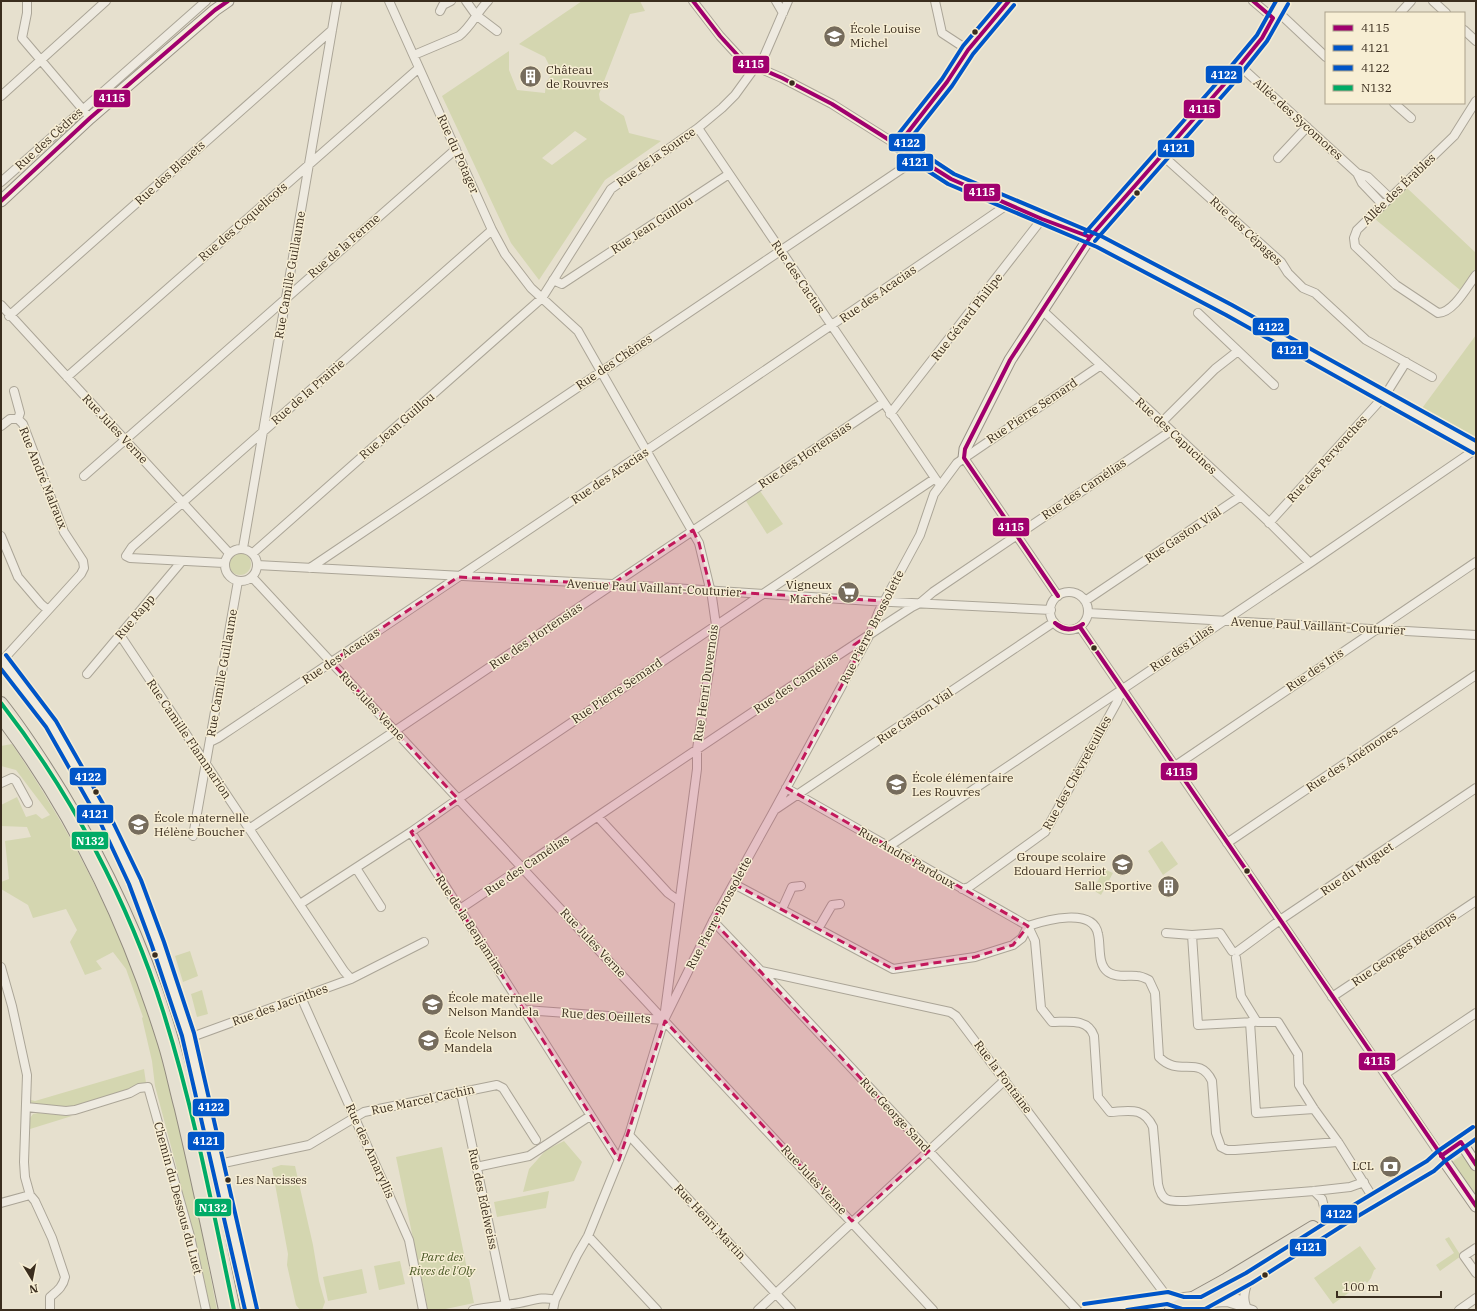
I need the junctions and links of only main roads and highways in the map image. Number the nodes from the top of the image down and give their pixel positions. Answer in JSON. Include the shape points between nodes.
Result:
{"nodes":[{"id":1,"x":1,"y":703,"type":"edge"},
{"id":2,"x":1,"y":717,"type":"edge"},
{"id":3,"x":1476,"y":1132,"type":"edge"},
{"id":4,"x":1441,"y":1156,"type":"junction"},
{"id":5,"x":1204,"y":1302,"type":"edge"},
{"id":6,"x":1169,"y":1306,"type":"edge"},
{"id":7,"x":1186,"y":1306,"type":"edge"},
{"id":8,"x":225,"y":1310,"type":"edge"},
{"id":9,"x":234,"y":1310,"type":"edge"}],
"edges":[{"from":1,"to":9,"type":"main road","via":[[43,762],[80,822],[111,882],[145,960],[173,1042],[204,1166]]},
{"from":2,"to":8,"type":"main road","via":[[36,767],[73,828],[104,886],[136,961],[164,1044],[195,1169]]},
{"from":3,"to":4,"type":"main road"},
{"from":4,"to":5,"type":"main road","via":[[1431,1166],[1248,1278],[1226,1297]]},
{"from":4,"to":5,"type":"main road","via":[[1427,1159],[1367,1187],[1326,1219],[1210,1288]]},
{"from":5,"to":7,"type":"main road"},
{"from":6,"to":7,"type":"main road"}]}
